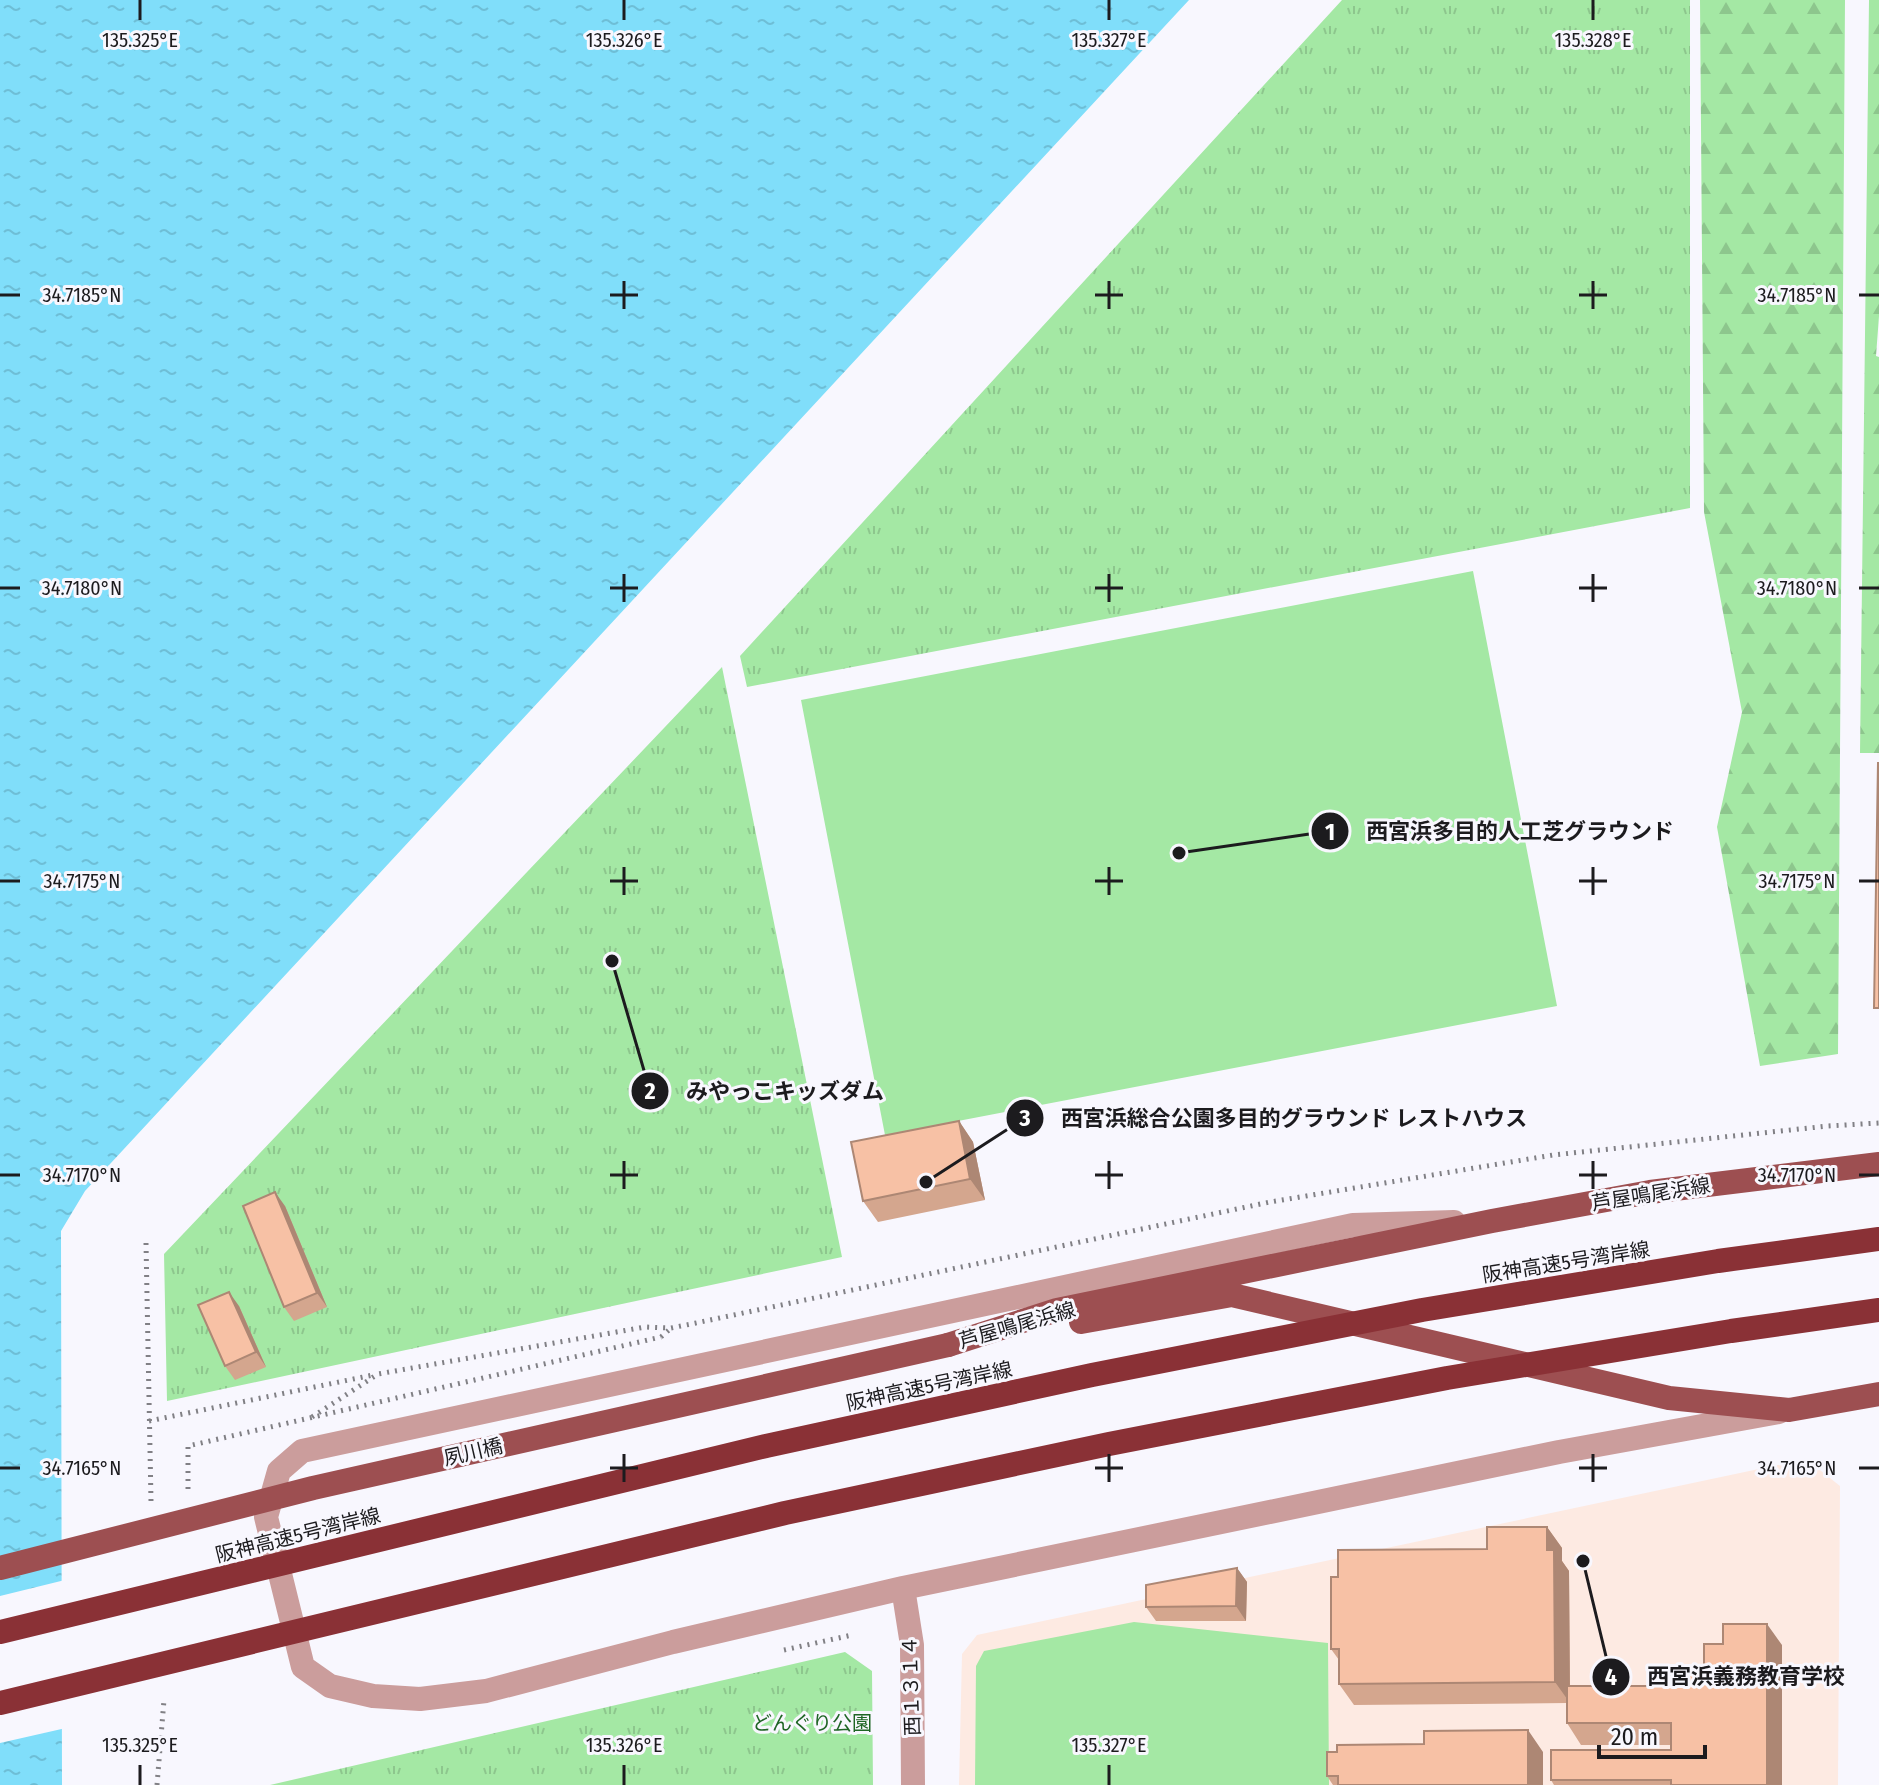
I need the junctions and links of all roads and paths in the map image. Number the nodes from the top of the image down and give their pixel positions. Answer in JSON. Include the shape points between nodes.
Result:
{"nodes":[{"id":1,"x":1879,"y":1164,"type":"edge"},
{"id":2,"x":1492,"y":1221,"type":"junction"},
{"id":3,"x":1879,"y":1239,"type":"edge"},
{"id":4,"x":146,"y":1243,"type":"dead end"},
{"id":5,"x":1879,"y":1310,"type":"edge"},
{"id":6,"x":671,"y":1328,"type":"dead end"},
{"id":7,"x":948,"y":1345,"type":"junction"},
{"id":8,"x":378,"y":1374,"type":"dead end"},
{"id":9,"x":1879,"y":1394,"type":"edge"},
{"id":10,"x":1789,"y":1410,"type":"junction"},
{"id":11,"x":149,"y":1421,"type":"junction"},
{"id":12,"x":188,"y":1490,"type":"dead end"},
{"id":13,"x":151,"y":1502,"type":"dead end"},
{"id":14,"x":0,"y":1568,"type":"edge"},
{"id":15,"x":903,"y":1588,"type":"junction"},
{"id":16,"x":0,"y":1632,"type":"edge"},
{"id":17,"x":164,"y":1700,"type":"dead end"},
{"id":18,"x":0,"y":1703,"type":"edge"},
{"id":19,"x":157,"y":1785,"type":"edge"},
{"id":20,"x":913,"y":1785,"type":"edge"}],
"edges":[{"from":1,"to":2,"type":"main road","name":"芦屋鳴尾浜線","via":[[1650,1192]]},
{"from":2,"to":7,"type":"main road","name":"芦屋鳴尾浜線","via":[[1057,1310]]},
{"from":2,"to":15,"type":"street","via":[[1353,1225],[302,1451],[279,1471],[266,1517],[303,1667],[330,1686],[373,1696],[420,1699],[486,1691]]},
{"from":3,"to":16,"type":"highway","name":"阪神高速5号湾岸線","bridge":true,"via":[[1422,1310],[1092,1375],[766,1446]]},
{"from":4,"to":11,"type":"path"},
{"from":5,"to":18,"type":"highway","bridge":true,"via":[[1447,1378],[1094,1447],[770,1517]]},
{"from":6,"to":12,"type":"path","bridge":true,"via":[[661,1337],[188,1446]]},
{"from":7,"to":10,"type":"main road","name":"芦屋鳴尾浜線","via":[[1232,1295],[1669,1398]]},
{"from":7,"to":14,"type":"main road","name":"夙川橋","bridge":true,"via":[[313,1488]]},
{"from":8,"to":11,"type":"path"},
{"from":9,"to":10,"type":"main road","name":"芦屋鳴尾浜線"},
{"from":10,"to":15,"type":"street","via":[[1559,1452]]},
{"from":11,"to":13,"type":"path"},
{"from":15,"to":20,"type":"street","name":"西１３１４","via":[[912,1645]]},
{"from":17,"to":19,"type":"path"}]}
